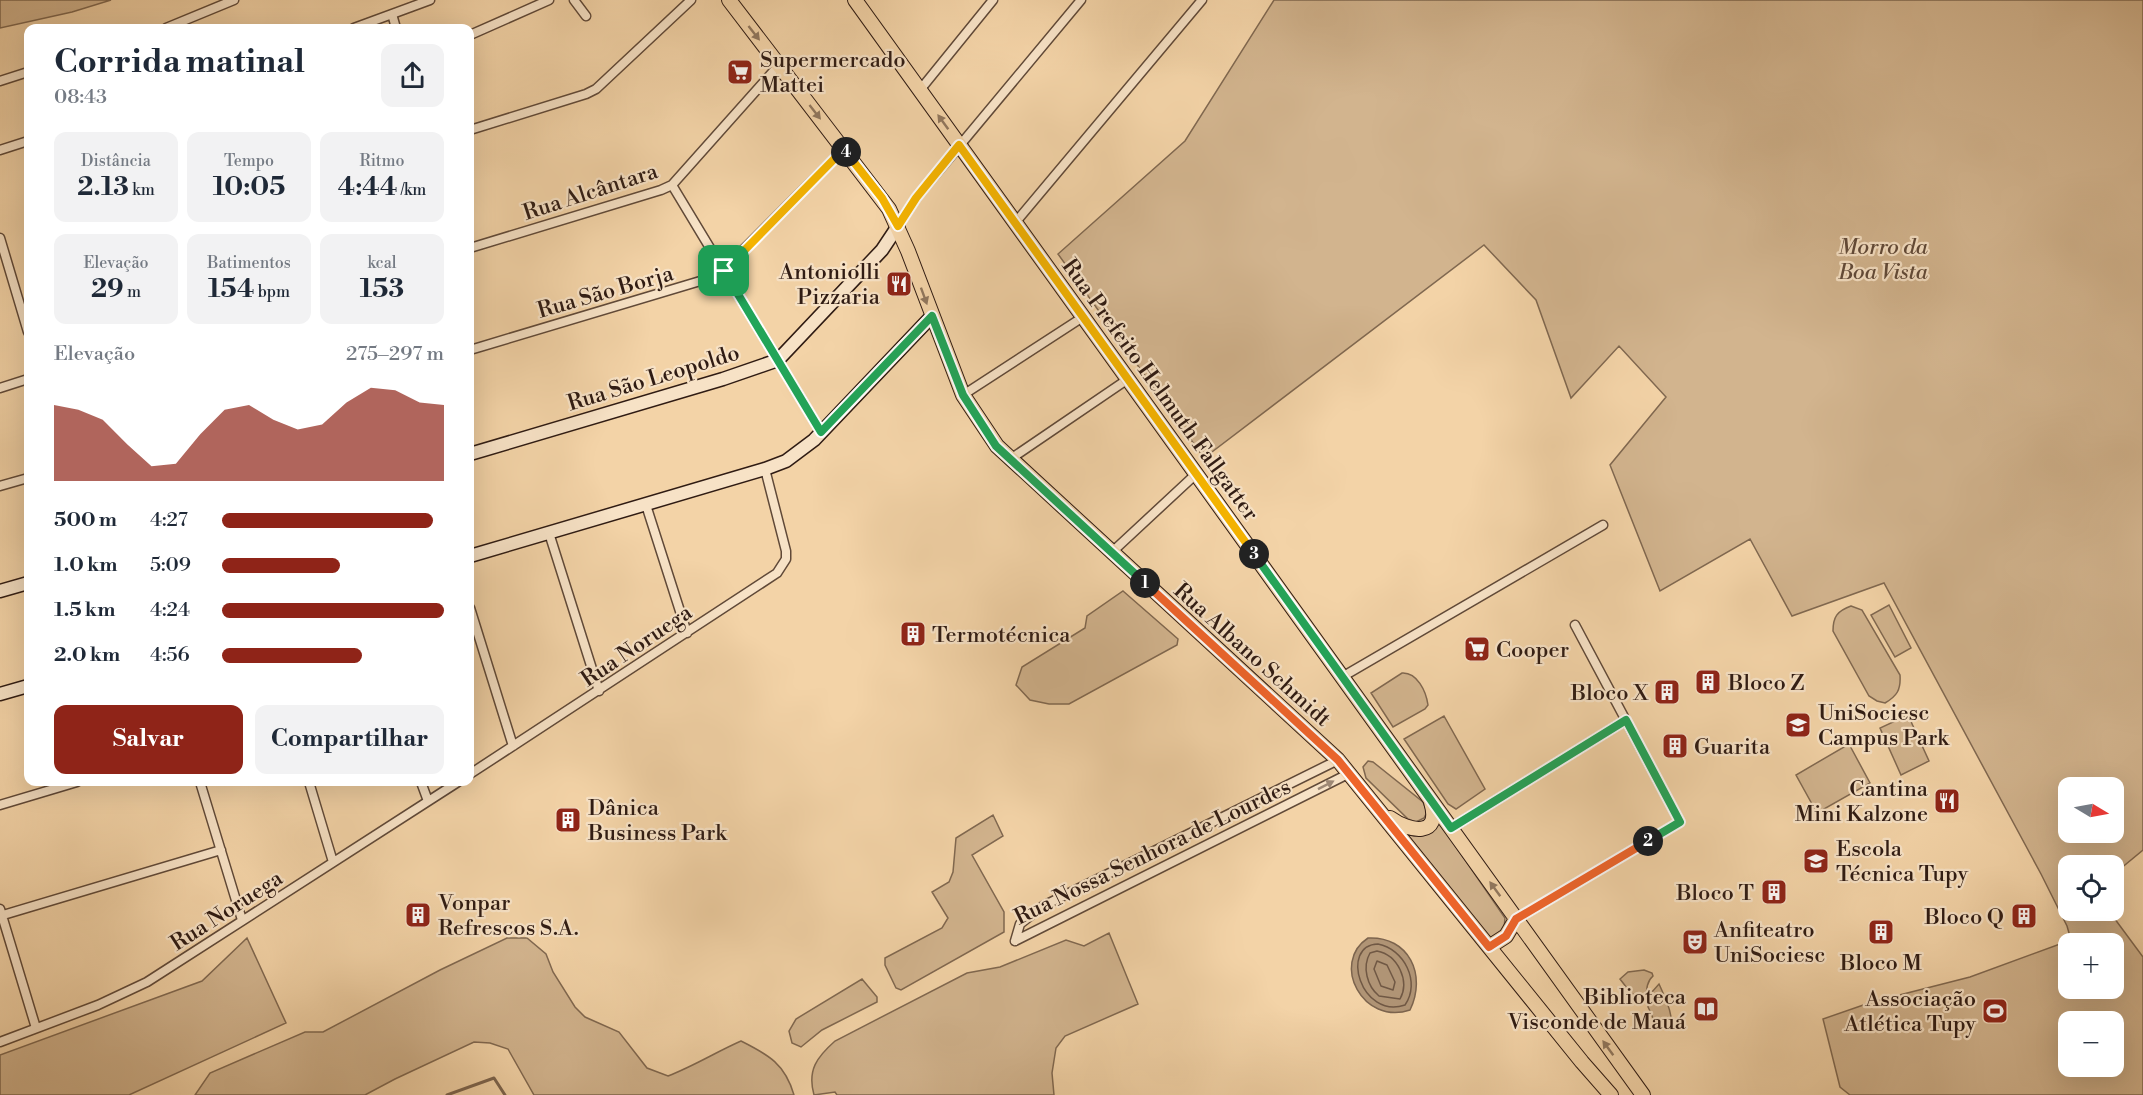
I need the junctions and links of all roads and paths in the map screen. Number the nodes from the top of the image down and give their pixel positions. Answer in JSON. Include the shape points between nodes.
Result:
{"nodes":[{"id":1,"x":234,"y":0,"type":"edge"},
{"id":2,"x":430,"y":0,"type":"edge"},
{"id":3,"x":549,"y":0,"type":"edge"},
{"id":4,"x":574,"y":0,"type":"edge"},
{"id":5,"x":690,"y":0,"type":"edge"},
{"id":6,"x":729,"y":0,"type":"edge"},
{"id":7,"x":993,"y":0,"type":"edge"},
{"id":8,"x":1081,"y":0,"type":"edge"},
{"id":9,"x":1202,"y":0,"type":"edge"},
{"id":10,"x":858,"y":1,"type":"edge"},
{"id":11,"x":392,"y":14,"type":"junction"},
{"id":12,"x":586,"y":16,"type":"dead end"},
{"id":13,"x":176,"y":24,"type":"edge"},
{"id":14,"x":365,"y":24,"type":"edge"},
{"id":15,"x":395,"y":24,"type":"edge"},
{"id":16,"x":474,"y":32,"type":"edge"},
{"id":17,"x":779,"y":65,"type":"junction"},
{"id":18,"x":24,"y":73,"type":"edge"},
{"id":19,"x":0,"y":81,"type":"edge"},
{"id":20,"x":920,"y":90,"type":"junction"},
{"id":21,"x":474,"y":129,"type":"edge"},
{"id":22,"x":24,"y":142,"type":"edge"},
{"id":23,"x":959,"y":145,"type":"junction"},
{"id":24,"x":844,"y":149,"type":"junction"},
{"id":25,"x":0,"y":150,"type":"edge"},
{"id":26,"x":672,"y":185,"type":"junction"},
{"id":27,"x":1015,"y":223,"type":"junction"},
{"id":28,"x":898,"y":226,"type":"junction"},
{"id":29,"x":0,"y":238,"type":"edge"},
{"id":30,"x":474,"y":247,"type":"edge"},
{"id":31,"x":724,"y":271,"type":"junction"},
{"id":32,"x":932,"y":316,"type":"junction"},
{"id":33,"x":1083,"y":317,"type":"junction"},
{"id":34,"x":24,"y":319,"type":"edge"},
{"id":35,"x":474,"y":349,"type":"edge"},
{"id":36,"x":778,"y":360,"type":"junction"},
{"id":37,"x":1128,"y":379,"type":"junction"},
{"id":38,"x":24,"y":380,"type":"edge"},
{"id":39,"x":0,"y":388,"type":"edge"},
{"id":40,"x":963,"y":395,"type":"junction"},
{"id":41,"x":821,"y":432,"type":"junction"},
{"id":42,"x":474,"y":452,"type":"edge"},
{"id":43,"x":1010,"y":460,"type":"junction"},
{"id":44,"x":765,"y":469,"type":"junction"},
{"id":45,"x":1196,"y":474,"type":"junction"},
{"id":46,"x":24,"y":479,"type":"edge"},
{"id":47,"x":0,"y":486,"type":"edge"},
{"id":48,"x":646,"y":505,"type":"junction"},
{"id":49,"x":1603,"y":525,"type":"dead end"},
{"id":50,"x":549,"y":533,"type":"junction"},
{"id":51,"x":1111,"y":553,"type":"junction"},
{"id":52,"x":474,"y":555,"type":"edge"},
{"id":53,"x":24,"y":584,"type":"edge"},
{"id":54,"x":0,"y":591,"type":"edge"},
{"id":55,"x":474,"y":621,"type":"edge"},
{"id":56,"x":1575,"y":625,"type":"dead end"},
{"id":57,"x":687,"y":633,"type":"junction"},
{"id":58,"x":1342,"y":677,"type":"junction"},
{"id":59,"x":24,"y":687,"type":"edge"},
{"id":60,"x":599,"y":691,"type":"junction"},
{"id":61,"x":0,"y":694,"type":"edge"},
{"id":62,"x":1626,"y":720,"type":"junction"},
{"id":63,"x":513,"y":746,"type":"junction"},
{"id":64,"x":1338,"y":760,"type":"junction"},
{"id":65,"x":474,"y":771,"type":"edge"},
{"id":66,"x":1350,"y":773,"type":"junction"},
{"id":67,"x":64,"y":786,"type":"edge"},
{"id":68,"x":201,"y":786,"type":"edge"},
{"id":69,"x":310,"y":786,"type":"edge"},
{"id":70,"x":422,"y":786,"type":"edge"},
{"id":71,"x":452,"y":786,"type":"edge"},
{"id":72,"x":1431,"y":800,"type":"junction"},
{"id":73,"x":428,"y":801,"type":"junction"},
{"id":74,"x":0,"y":805,"type":"edge"},
{"id":75,"x":1376,"y":808,"type":"junction"},
{"id":76,"x":1451,"y":828,"type":"junction"},
{"id":77,"x":221,"y":850,"type":"junction"},
{"id":78,"x":333,"y":862,"type":"junction"},
{"id":79,"x":1116,"y":871,"type":"junction"},
{"id":80,"x":1123,"y":886,"type":"junction"},
{"id":81,"x":1,"y":913,"type":"edge"},
{"id":82,"x":1516,"y":919,"type":"junction"},
{"id":83,"x":242,"y":920,"type":"junction"},
{"id":84,"x":1489,"y":947,"type":"junction"},
{"id":85,"x":36,"y":1028,"type":"junction"},
{"id":86,"x":0,"y":1042,"type":"edge"},
{"id":87,"x":1611,"y":1095,"type":"edge"},
{"id":88,"x":1643,"y":1095,"type":"edge"}],
"edges":[{"from":1,"to":13,"type":"street"},
{"from":2,"to":11,"type":"street"},
{"from":3,"to":16,"type":"street"},
{"from":4,"to":12,"type":"street"},
{"from":5,"to":21,"type":"street","via":[[596,89]]},
{"from":6,"to":17,"type":"main road","name":"Rua Albano Schmidt","one_way":true},
{"from":7,"to":20,"type":"street"},
{"from":8,"to":23,"type":"street"},
{"from":9,"to":27,"type":"street"},
{"from":10,"to":20,"type":"main road","name":"Rua Prefeito Helmuth Fallgatter"},
{"from":11,"to":14,"type":"street"},
{"from":11,"to":15,"type":"street"},
{"from":17,"to":24,"type":"main road","name":"Rua Albano Schmidt","one_way":true},
{"from":17,"to":26,"type":"street","name":"Rua Alcântara"},
{"from":18,"to":19,"type":"street"},
{"from":23,"to":20,"type":"main road","name":"Rua Prefeito Helmuth Fallgatter","one_way":true},
{"from":22,"to":25,"type":"street"},
{"from":23,"to":27,"type":"main road","name":"Rua Prefeito Helmuth Fallgatter"},
{"from":23,"to":28,"type":"street"},
{"from":24,"to":28,"type":"main road","name":"Rua Albano Schmidt"},
{"from":24,"to":31,"type":"street","name":"Rua São Borja"},
{"from":26,"to":30,"type":"street","name":"Rua Alcântara"},
{"from":26,"to":31,"type":"street"},
{"from":27,"to":33,"type":"main road","name":"Rua Prefeito Helmuth Fallgatter"},
{"from":28,"to":32,"type":"main road","name":"Rua Albano Schmidt","one_way":true},
{"from":28,"to":36,"type":"street","name":"Rua São Leopoldo","via":[[882,250]]},
{"from":29,"to":34,"type":"street"},
{"from":31,"to":35,"type":"street","name":"Rua São Borja","via":[[708,280]]},
{"from":31,"to":36,"type":"street"},
{"from":32,"to":40,"type":"main road","name":"Rua Albano Schmidt"},
{"from":32,"to":41,"type":"street"},
{"from":33,"to":37,"type":"main road","name":"Rua Prefeito Helmuth Fallgatter"},
{"from":33,"to":40,"type":"street"},
{"from":36,"to":41,"type":"street"},
{"from":36,"to":42,"type":"street","name":"Rua São Leopoldo"},
{"from":37,"to":43,"type":"street"},
{"from":37,"to":45,"type":"main road","name":"Rua Prefeito Helmuth Fallgatter"},
{"from":38,"to":39,"type":"street"},
{"from":40,"to":43,"type":"main road","name":"Rua Albano Schmidt","via":[[985,431]]},
{"from":41,"to":44,"type":"street","via":[[795,455]]},
{"from":43,"to":51,"type":"main road","name":"Rua Albano Schmidt"},
{"from":44,"to":48,"type":"street"},
{"from":44,"to":57,"type":"street","name":"Rua Noruega","via":[[786,559],[777,573]]},
{"from":45,"to":51,"type":"street"},
{"from":45,"to":58,"type":"main road","name":"Rua Prefeito Helmuth Fallgatter"},
{"from":46,"to":47,"type":"street"},
{"from":48,"to":50,"type":"street"},
{"from":48,"to":57,"type":"street"},
{"from":49,"to":58,"type":"street"},
{"from":50,"to":52,"type":"street"},
{"from":50,"to":60,"type":"street"},
{"from":51,"to":64,"type":"main road","name":"Rua Albano Schmidt"},
{"from":53,"to":54,"type":"street"},
{"from":55,"to":63,"type":"street"},
{"from":56,"to":62,"type":"street"},
{"from":57,"to":60,"type":"street","name":"Rua Noruega"},
{"from":58,"to":72,"type":"main road","name":"Rua Prefeito Helmuth Fallgatter"},
{"from":59,"to":61,"type":"street"},
{"from":60,"to":63,"type":"street","name":"Rua Noruega"},
{"from":62,"to":76,"type":"street"},
{"from":62,"to":82,"type":"street","via":[[1680,822]]},
{"from":63,"to":65,"type":"street","name":"Rua Noruega"},
{"from":64,"to":66,"type":"main road","name":"Rua Albano Schmidt"},
{"from":64,"to":79,"type":"street","name":"Rua Nossa Senhora de Lourdes"},
{"from":66,"to":75,"type":"main road","name":"Rua Albano Schmidt"},
{"from":80,"to":66,"type":"street","name":"Rua Nossa Senhora de Lourdes","one_way":true},
{"from":67,"to":74,"type":"street"},
{"from":68,"to":77,"type":"street"},
{"from":69,"to":78,"type":"street"},
{"from":70,"to":73,"type":"street"},
{"from":71,"to":73,"type":"street","name":"Rua Noruega"},
{"from":72,"to":75,"type":"main road","via":[[1431,822],[1420,830],[1396,823]]},
{"from":72,"to":76,"type":"main road","name":"Rua Prefeito Helmuth Fallgatter"},
{"from":73,"to":78,"type":"street","name":"Rua Noruega"},
{"from":75,"to":84,"type":"main road","name":"Rua Albano Schmidt"},
{"from":82,"to":76,"type":"main road","name":"Rua Prefeito Helmuth Fallgatter","one_way":true},
{"from":77,"to":81,"type":"street"},
{"from":77,"to":83,"type":"street"},
{"from":78,"to":83,"type":"street","name":"Rua Noruega"},
{"from":79,"to":80,"type":"street"},
{"from":79,"to":80,"type":"street","name":"Rua Nossa Senhora de Lourdes","via":[[1028,916],[1020,924],[1015,941]]},
{"from":81,"to":85,"type":"street"},
{"from":82,"to":84,"type":"main road","via":[[1506,936]]},
{"from":88,"to":82,"type":"main road","name":"Rua Prefeito Helmuth Fallgatter","one_way":true},
{"from":83,"to":85,"type":"street","name":"Rua Noruega","via":[[132,990]]},
{"from":84,"to":87,"type":"main road","name":"Rua Albano Schmidt"},
{"from":85,"to":86,"type":"street","name":"Rua Noruega"}]}
